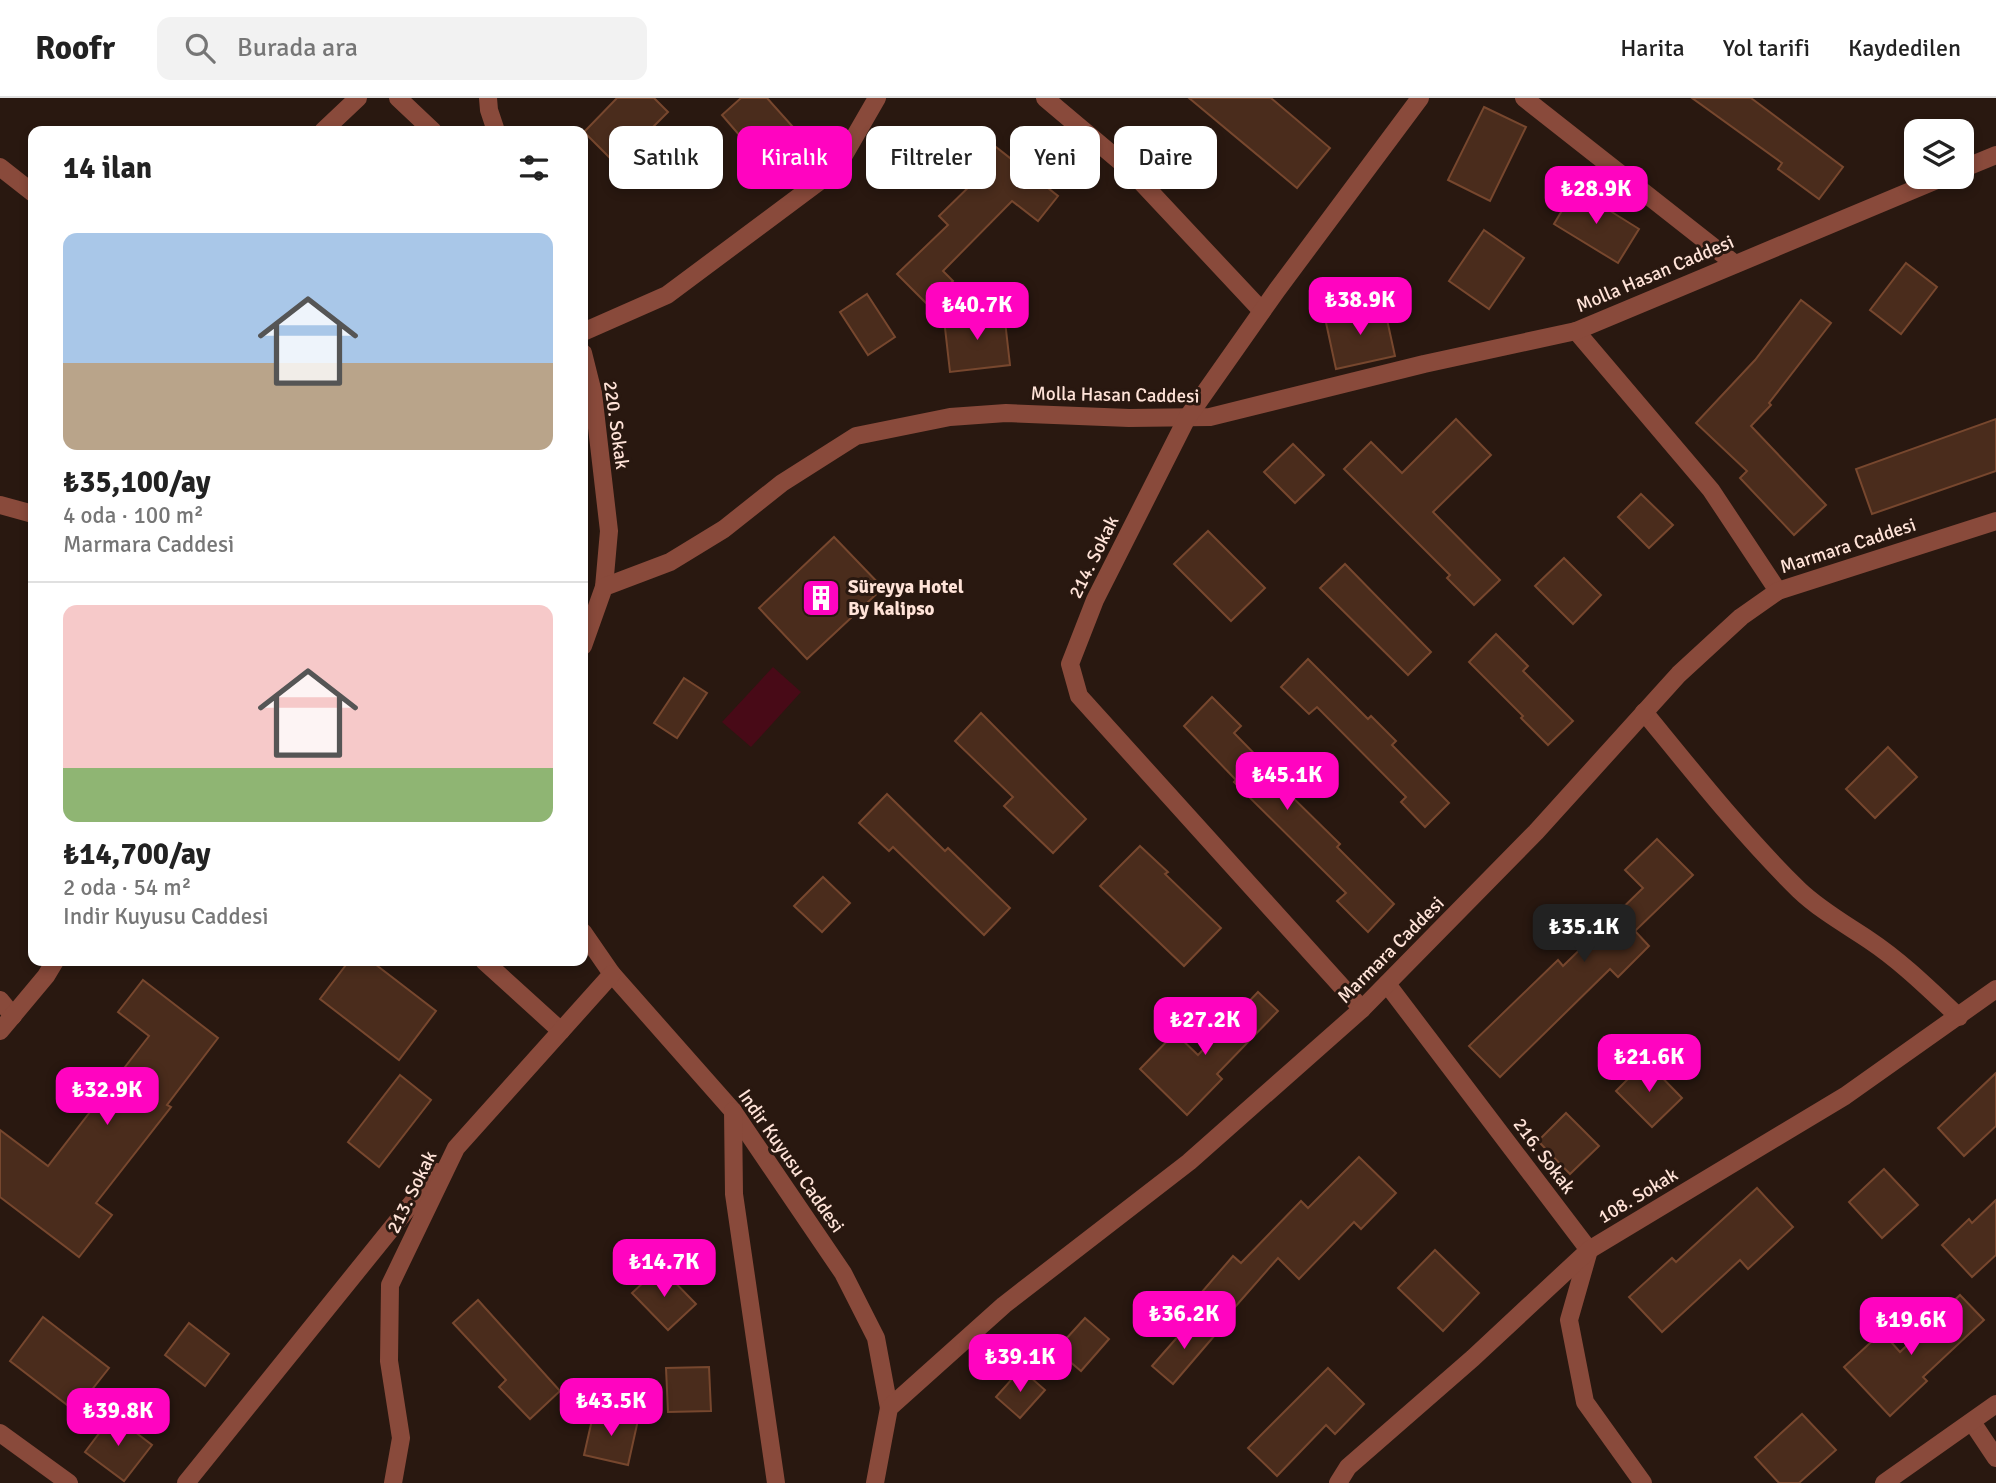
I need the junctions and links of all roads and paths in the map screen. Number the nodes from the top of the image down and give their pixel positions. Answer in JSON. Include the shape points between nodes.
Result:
{"nodes":[{"id":1,"x":358,"y":98,"type":"edge"},
{"id":2,"x":398,"y":98,"type":"edge"},
{"id":3,"x":488,"y":98,"type":"edge"},
{"id":4,"x":877,"y":98,"type":"edge"},
{"id":5,"x":1045,"y":98,"type":"edge"},
{"id":6,"x":1420,"y":98,"type":"edge"},
{"id":7,"x":1524,"y":98,"type":"edge"},
{"id":8,"x":328,"y":126,"type":"edge"},
{"id":9,"x":428,"y":126,"type":"edge"},
{"id":10,"x":494,"y":126,"type":"edge"},
{"id":11,"x":1996,"y":155,"type":"edge"},
{"id":12,"x":1974,"y":164,"type":"edge"},
{"id":13,"x":0,"y":167,"type":"edge"},
{"id":14,"x":28,"y":188,"type":"edge"},
{"id":15,"x":1915,"y":189,"type":"edge"},
{"id":16,"x":1735,"y":264,"type":"junction"},
{"id":17,"x":1262,"y":311,"type":"junction"},
{"id":18,"x":588,"y":330,"type":"edge"},
{"id":19,"x":1576,"y":331,"type":"junction"},
{"id":20,"x":588,"y":373,"type":"edge"},
{"id":21,"x":1186,"y":418,"type":"junction"},
{"id":22,"x":0,"y":505,"type":"edge"},
{"id":23,"x":28,"y":513,"type":"edge"},
{"id":24,"x":1996,"y":521,"type":"edge"},
{"id":25,"x":604,"y":587,"type":"junction"},
{"id":26,"x":1777,"y":590,"type":"junction"},
{"id":27,"x":588,"y":632,"type":"edge"},
{"id":28,"x":1644,"y":712,"type":"junction"},
{"id":29,"x":588,"y":939,"type":"edge"},
{"id":30,"x":52,"y":966,"type":"edge"},
{"id":31,"x":490,"y":966,"type":"edge"},
{"id":32,"x":612,"y":974,"type":"junction"},
{"id":33,"x":1387,"y":984,"type":"junction"},
{"id":34,"x":1996,"y":989,"type":"edge"},
{"id":35,"x":0,"y":1000,"type":"edge"},
{"id":36,"x":1362,"y":1009,"type":"junction"},
{"id":37,"x":13,"y":1016,"type":"junction"},
{"id":38,"x":1959,"y":1017,"type":"junction"},
{"id":39,"x":0,"y":1031,"type":"edge"},
{"id":40,"x":561,"y":1031,"type":"junction"},
{"id":41,"x":733,"y":1111,"type":"junction"},
{"id":42,"x":456,"y":1148,"type":"junction"},
{"id":43,"x":1589,"y":1250,"type":"junction"},
{"id":44,"x":1996,"y":1404,"type":"edge"},
{"id":45,"x":889,"y":1408,"type":"junction"},
{"id":46,"x":1972,"y":1422,"type":"junction"},
{"id":47,"x":0,"y":1433,"type":"edge"},
{"id":48,"x":1996,"y":1458,"type":"edge"},
{"id":49,"x":69,"y":1483,"type":"edge"},
{"id":50,"x":186,"y":1483,"type":"edge"},
{"id":51,"x":393,"y":1483,"type":"edge"},
{"id":52,"x":776,"y":1483,"type":"edge"},
{"id":53,"x":875,"y":1483,"type":"edge"},
{"id":54,"x":1338,"y":1483,"type":"edge"},
{"id":55,"x":1643,"y":1483,"type":"edge"},
{"id":56,"x":1884,"y":1483,"type":"edge"}],
"edges":[{"from":1,"to":8,"type":"street"},
{"from":2,"to":9,"type":"street"},
{"from":3,"to":10,"type":"street"},
{"from":4,"to":18,"type":"street","via":[[836,169],[667,295]]},
{"from":5,"to":17,"type":"street","via":[[1128,169]]},
{"from":6,"to":17,"type":"street","name":"214. Sokak"},
{"from":7,"to":16,"type":"street"},
{"from":11,"to":12,"type":"street"},
{"from":13,"to":14,"type":"street"},
{"from":15,"to":16,"type":"street","name":"Molla Hasan Caddesi"},
{"from":16,"to":19,"type":"street","name":"Molla Hasan Caddesi"},
{"from":17,"to":21,"type":"street","name":"214. Sokak"},
{"from":19,"to":21,"type":"street","name":"Molla Hasan Caddesi","via":[[1210,418]]},
{"from":19,"to":26,"type":"street","via":[[1711,490]]},
{"from":20,"to":25,"type":"street","name":"220. Sokak","via":[[609,531]]},
{"from":21,"to":25,"type":"street","name":"Molla Hasan Caddesi","via":[[1006,413],[950,417],[856,436],[782,483],[724,530],[670,562]]},
{"from":21,"to":36,"type":"street","name":"214. Sokak","via":[[1096,600],[1070,664],[1079,695]]},
{"from":22,"to":23,"type":"street"},
{"from":24,"to":26,"type":"street","name":"Marmara Caddesi"},
{"from":25,"to":27,"type":"street"},
{"from":26,"to":28,"type":"street","name":"Marmara Caddesi","via":[[1741,617]]},
{"from":28,"to":33,"type":"street","name":"Marmara Caddesi","via":[[1536,832]]},
{"from":28,"to":38,"type":"street","via":[[1800,891],[1912,973]]},
{"from":29,"to":32,"type":"street","name":"Indir Kuyusu Caddesi"},
{"from":30,"to":37,"type":"street"},
{"from":31,"to":40,"type":"street"},
{"from":32,"to":40,"type":"street","name":"213. Sokak"},
{"from":32,"to":41,"type":"street","name":"Indir Kuyusu Caddesi"},
{"from":33,"to":36,"type":"street","name":"Marmara Caddesi"},
{"from":33,"to":43,"type":"street","name":"216. Sokak"},
{"from":34,"to":38,"type":"street","name":"108. Sokak"},
{"from":35,"to":37,"type":"street"},
{"from":36,"to":45,"type":"street","name":"Marmara Caddesi","via":[[1189,1162],[1004,1306]]},
{"from":37,"to":39,"type":"street"},
{"from":38,"to":43,"type":"street","name":"108. Sokak","via":[[1844,1096]]},
{"from":40,"to":42,"type":"street","name":"213. Sokak"},
{"from":41,"to":45,"type":"street","name":"Indir Kuyusu Caddesi","via":[[843,1273],[876,1338]]},
{"from":41,"to":52,"type":"street","via":[[734,1194]]},
{"from":42,"to":50,"type":"street"},
{"from":42,"to":51,"type":"street","name":"213. Sokak","via":[[390,1285],[388,1361],[401,1438]]},
{"from":43,"to":54,"type":"street","name":"108. Sokak","via":[[1348,1467]]},
{"from":43,"to":55,"type":"street","via":[[1569,1320],[1585,1402]]},
{"from":44,"to":46,"type":"street"},
{"from":45,"to":53,"type":"street"},
{"from":46,"to":48,"type":"street"},
{"from":46,"to":56,"type":"street"},
{"from":47,"to":49,"type":"street"}]}
